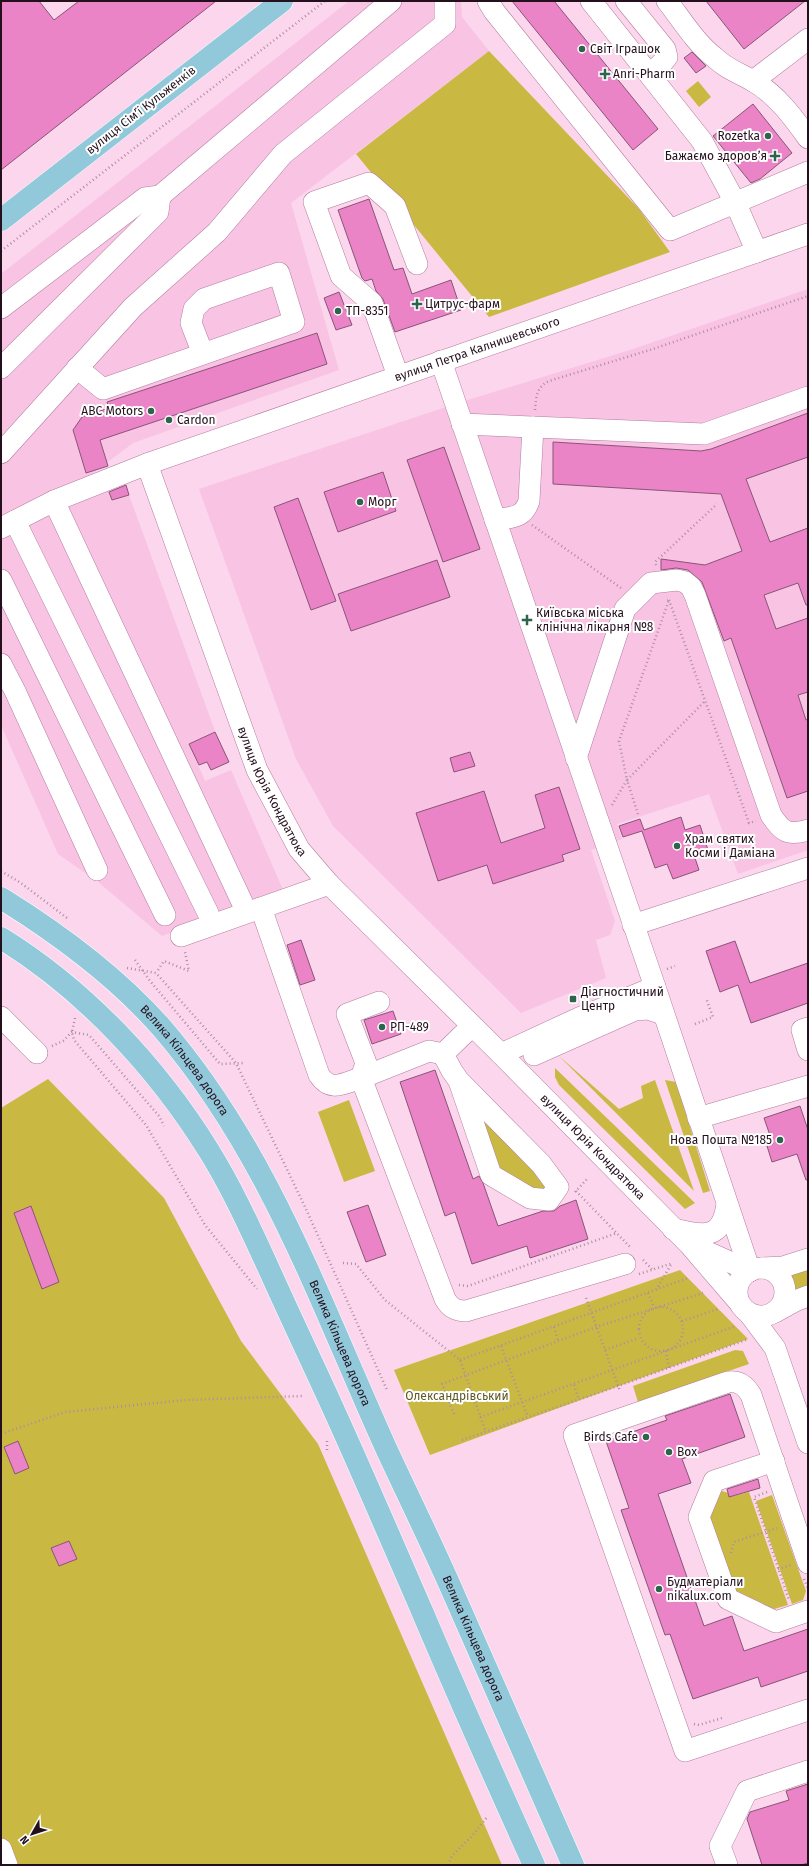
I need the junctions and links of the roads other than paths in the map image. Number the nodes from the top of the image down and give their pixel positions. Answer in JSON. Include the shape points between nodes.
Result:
{"nodes":[{"id":1,"x":282,"y":1,"type":"edge"},
{"id":2,"x":391,"y":1,"type":"edge"},
{"id":3,"x":445,"y":1,"type":"edge"},
{"id":4,"x":488,"y":1,"type":"edge"},
{"id":5,"x":591,"y":1,"type":"edge"},
{"id":6,"x":626,"y":1,"type":"edge"},
{"id":7,"x":667,"y":1,"type":"edge"},
{"id":8,"x":808,"y":39,"type":"edge"},
{"id":9,"x":650,"y":75,"type":"junction"},
{"id":10,"x":752,"y":81,"type":"junction"},
{"id":11,"x":800,"y":112,"type":"edge"},
{"id":12,"x":808,"y":138,"type":"edge"},
{"id":13,"x":808,"y":172,"type":"edge"},
{"id":14,"x":160,"y":196,"type":"junction"},
{"id":15,"x":734,"y":202,"type":"junction"},
{"id":16,"x":1,"y":220,"type":"edge"},
{"id":17,"x":808,"y":234,"type":"edge"},
{"id":18,"x":757,"y":252,"type":"junction"},
{"id":19,"x":417,"y":264,"type":"dead end"},
{"id":20,"x":1,"y":308,"type":"edge"},
{"id":21,"x":203,"y":354,"type":"junction"},
{"id":22,"x":441,"y":361,"type":"junction"},
{"id":23,"x":1,"y":368,"type":"edge"},
{"id":24,"x":77,"y":368,"type":"junction"},
{"id":25,"x":398,"y":376,"type":"junction"},
{"id":26,"x":808,"y":397,"type":"edge"},
{"id":27,"x":462,"y":424,"type":"junction"},
{"id":28,"x":533,"y":427,"type":"junction"},
{"id":29,"x":1,"y":453,"type":"edge"},
{"id":30,"x":147,"y":464,"type":"junction"},
{"id":31,"x":54,"y":501,"type":"junction"},
{"id":32,"x":495,"y":520,"type":"junction"},
{"id":33,"x":8,"y":524,"type":"edge"},
{"id":34,"x":1,"y":580,"type":"edge"},
{"id":35,"x":1,"y":664,"type":"edge"},
{"id":36,"x":576,"y":758,"type":"junction"},
{"id":37,"x":808,"y":830,"type":"edge"},
{"id":38,"x":808,"y":868,"type":"edge"},
{"id":39,"x":97,"y":870,"type":"dead end"},
{"id":40,"x":329,"y":884,"type":"junction"},
{"id":41,"x":1,"y":898,"type":"edge"},
{"id":42,"x":252,"y":905,"type":"junction"},
{"id":43,"x":208,"y":913,"type":"dead end"},
{"id":44,"x":165,"y":915,"type":"dead end"},
{"id":45,"x":633,"y":924,"type":"junction"},
{"id":46,"x":181,"y":936,"type":"road end"},
{"id":47,"x":1,"y":938,"type":"edge"},
{"id":48,"x":655,"y":987,"type":"junction"},
{"id":49,"x":379,"y":1002,"type":"dead end"},
{"id":50,"x":663,"y":1014,"type":"junction"},
{"id":51,"x":1,"y":1017,"type":"edge"},
{"id":52,"x":472,"y":1026,"type":"junction"},
{"id":53,"x":808,"y":1028,"type":"edge"},
{"id":54,"x":808,"y":1050,"type":"edge"},
{"id":55,"x":37,"y":1053,"type":"road end"},
{"id":56,"x":443,"y":1054,"type":"junction"},
{"id":57,"x":507,"y":1059,"type":"junction"},
{"id":58,"x":361,"y":1078,"type":"junction"},
{"id":59,"x":458,"y":1081,"type":"junction"},
{"id":60,"x":808,"y":1086,"type":"edge"},
{"id":61,"x":698,"y":1118,"type":"junction"},
{"id":62,"x":726,"y":1204,"type":"junction"},
{"id":63,"x":673,"y":1229,"type":"junction"},
{"id":64,"x":689,"y":1244,"type":"junction"},
{"id":65,"x":808,"y":1259,"type":"edge"},
{"id":66,"x":625,"y":1264,"type":"dead end"},
{"id":67,"x":756,"y":1269,"type":"junction"},
{"id":68,"x":808,"y":1296,"type":"edge"},
{"id":69,"x":775,"y":1312,"type":"junction"},
{"id":70,"x":741,"y":1313,"type":"junction"},
{"id":71,"x":775,"y":1348,"type":"junction"},
{"id":72,"x":808,"y":1443,"type":"edge"},
{"id":73,"x":774,"y":1461,"type":"junction"},
{"id":74,"x":803,"y":1562,"type":"edge"},
{"id":75,"x":799,"y":1609,"type":"edge"},
{"id":76,"x":808,"y":1710,"type":"edge"},
{"id":77,"x":808,"y":1771,"type":"edge"},
{"id":78,"x":1,"y":1849,"type":"edge"},
{"id":79,"x":7,"y":1865,"type":"edge"},
{"id":80,"x":534,"y":1865,"type":"edge"},
{"id":81,"x":573,"y":1865,"type":"edge"},
{"id":82,"x":727,"y":1865,"type":"edge"}],
"edges":[{"from":1,"to":16,"type":"main road","name":"вулиця Сімʼї Кульженків"},
{"from":2,"to":14,"type":"street"},
{"from":3,"to":24,"type":"street","via":[[445,24],[283,154],[217,232],[133,307]]},
{"from":4,"to":15,"type":"street","via":[[494,12],[670,230]]},
{"from":5,"to":9,"type":"street"},
{"from":6,"to":9,"type":"street","via":[[665,49],[667,57]]},
{"from":7,"to":10,"type":"street","via":[[702,47],[730,70]]},
{"from":8,"to":10,"type":"street"},
{"from":9,"to":15,"type":"street","via":[[702,141]]},
{"from":10,"to":11,"type":"street"},
{"from":11,"to":12,"type":"street"},
{"from":13,"to":15,"type":"street"},
{"from":14,"to":20,"type":"street","via":[[145,198]]},
{"from":14,"to":23,"type":"street","via":[[158,212]]},
{"from":15,"to":18,"type":"street"},
{"from":17,"to":18,"type":"street","name":"вулиця Петра Калнишевського"},
{"from":18,"to":22,"type":"street","name":"вулиця Петра Калнишевського"},
{"from":19,"to":25,"type":"street","via":[[396,206],[368,183],[314,202],[340,276],[372,303]]},
{"from":21,"to":21,"type":"street","via":[[294,322],[279,273],[204,299],[194,309],[191,322]]},
{"from":21,"to":24,"type":"street","via":[[104,389]]},
{"from":22,"to":25,"type":"street","name":"вулиця Петра Калнишевського"},
{"from":22,"to":27,"type":"street"},
{"from":24,"to":29,"type":"street"},
{"from":25,"to":30,"type":"street","name":"вулиця Петра Калнишевського"},
{"from":26,"to":28,"type":"street","via":[[704,434]]},
{"from":27,"to":28,"type":"street"},
{"from":27,"to":32,"type":"street"},
{"from":28,"to":32,"type":"street","via":[[529,501],[526,510],[519,516]]},
{"from":30,"to":31,"type":"street","name":"вулиця Петра Калнишевського"},
{"from":30,"to":40,"type":"street","name":"вулиця Юрія Кондратюка","via":[[257,770],[299,850]]},
{"from":31,"to":33,"type":"street","name":"вулиця Петра Калнишевського"},
{"from":31,"to":42,"type":"street"},
{"from":32,"to":36,"type":"street"},
{"from":33,"to":43,"type":"street"},
{"from":34,"to":44,"type":"street"},
{"from":35,"to":39,"type":"street"},
{"from":36,"to":37,"type":"street","via":[[625,609],[651,583],[665,594],[677,580],[685,582],[695,595],[771,815],[786,832],[795,834]]},
{"from":36,"to":45,"type":"street"},
{"from":38,"to":45,"type":"street"},
{"from":40,"to":42,"type":"street"},
{"from":40,"to":52,"type":"street","name":"вулиця Юрія Кондратюка"},
{"from":41,"to":81,"type":"main road","name":"Велика Кільцева дорога","via":[[88,958],[124,989],[160,1026],[192,1065],[251,1153],[323,1302]]},
{"from":42,"to":46,"type":"street"},
{"from":42,"to":58,"type":"street","via":[[318,1075],[329,1085],[336,1086]]},
{"from":45,"to":48,"type":"street"},
{"from":47,"to":80,"type":"main road","via":[[61,982],[103,1018],[145,1063],[181,1109],[209,1151],[245,1219],[356,1457]]},
{"from":48,"to":50,"type":"street"},
{"from":48,"to":57,"type":"street","via":[[579,1018]]},
{"from":49,"to":58,"type":"street","via":[[347,1014],[366,1063]]},
{"from":50,"to":57,"type":"street","via":[[648,1009],[635,1010]]},
{"from":50,"to":61,"type":"street"},
{"from":51,"to":55,"type":"street"},
{"from":52,"to":56,"type":"street"},
{"from":52,"to":57,"type":"street","name":"вулиця Юрія Кондратюка"},
{"from":53,"to":54,"type":"street","via":[[802,1030]]},
{"from":56,"to":58,"type":"street","via":[[430,1051]]},
{"from":56,"to":59,"type":"street"},
{"from":57,"to":63,"type":"street","name":"вулиця Юрія Кондратюка"},
{"from":58,"to":66,"type":"street","via":[[445,1299],[450,1306],[458,1311],[466,1311]]},
{"from":59,"to":59,"type":"street","via":[[491,1175],[530,1198],[549,1200],[558,1188],[540,1164]]},
{"from":60,"to":61,"type":"street"},
{"from":61,"to":62,"type":"street"},
{"from":62,"to":63,"type":"street","via":[[725,1218],[719,1228],[710,1233],[698,1235]]},
{"from":62,"to":67,"type":"street"},
{"from":63,"to":64,"type":"street","name":"вулиця Юрія Кондратюка"},
{"from":64,"to":67,"type":"street","name":"вулиця Юрія Кондратюка"},
{"from":64,"to":70,"type":"street","name":"вулиця Юрія Кондратюка"},
{"from":65,"to":67,"type":"street","via":[[783,1267]]},
{"from":67,"to":69,"type":"street","via":[[774,1272],[783,1282],[784,1295]]},
{"from":67,"to":70,"type":"street","via":[[744,1275],[737,1287]]},
{"from":68,"to":69,"type":"street"},
{"from":69,"to":70,"type":"street","via":[[761,1316]]},
{"from":69,"to":71,"type":"street","name":"вулиця Юрія Кондратюка"},
{"from":70,"to":71,"type":"street","name":"вулиця Юрія Кондратюка"},
{"from":71,"to":72,"type":"street","name":"вулиця Юрія Кондратюка"},
{"from":73,"to":74,"type":"street","via":[[794,1522]]},
{"from":73,"to":75,"type":"street","via":[[714,1481],[699,1517],[728,1599],[776,1622]]},
{"from":73,"to":76,"type":"street","via":[[751,1395],[737,1382],[728,1382],[574,1435],[685,1751]]},
{"from":77,"to":82,"type":"street","via":[[747,1791],[720,1846]]},
{"from":78,"to":79,"type":"street"}]}
